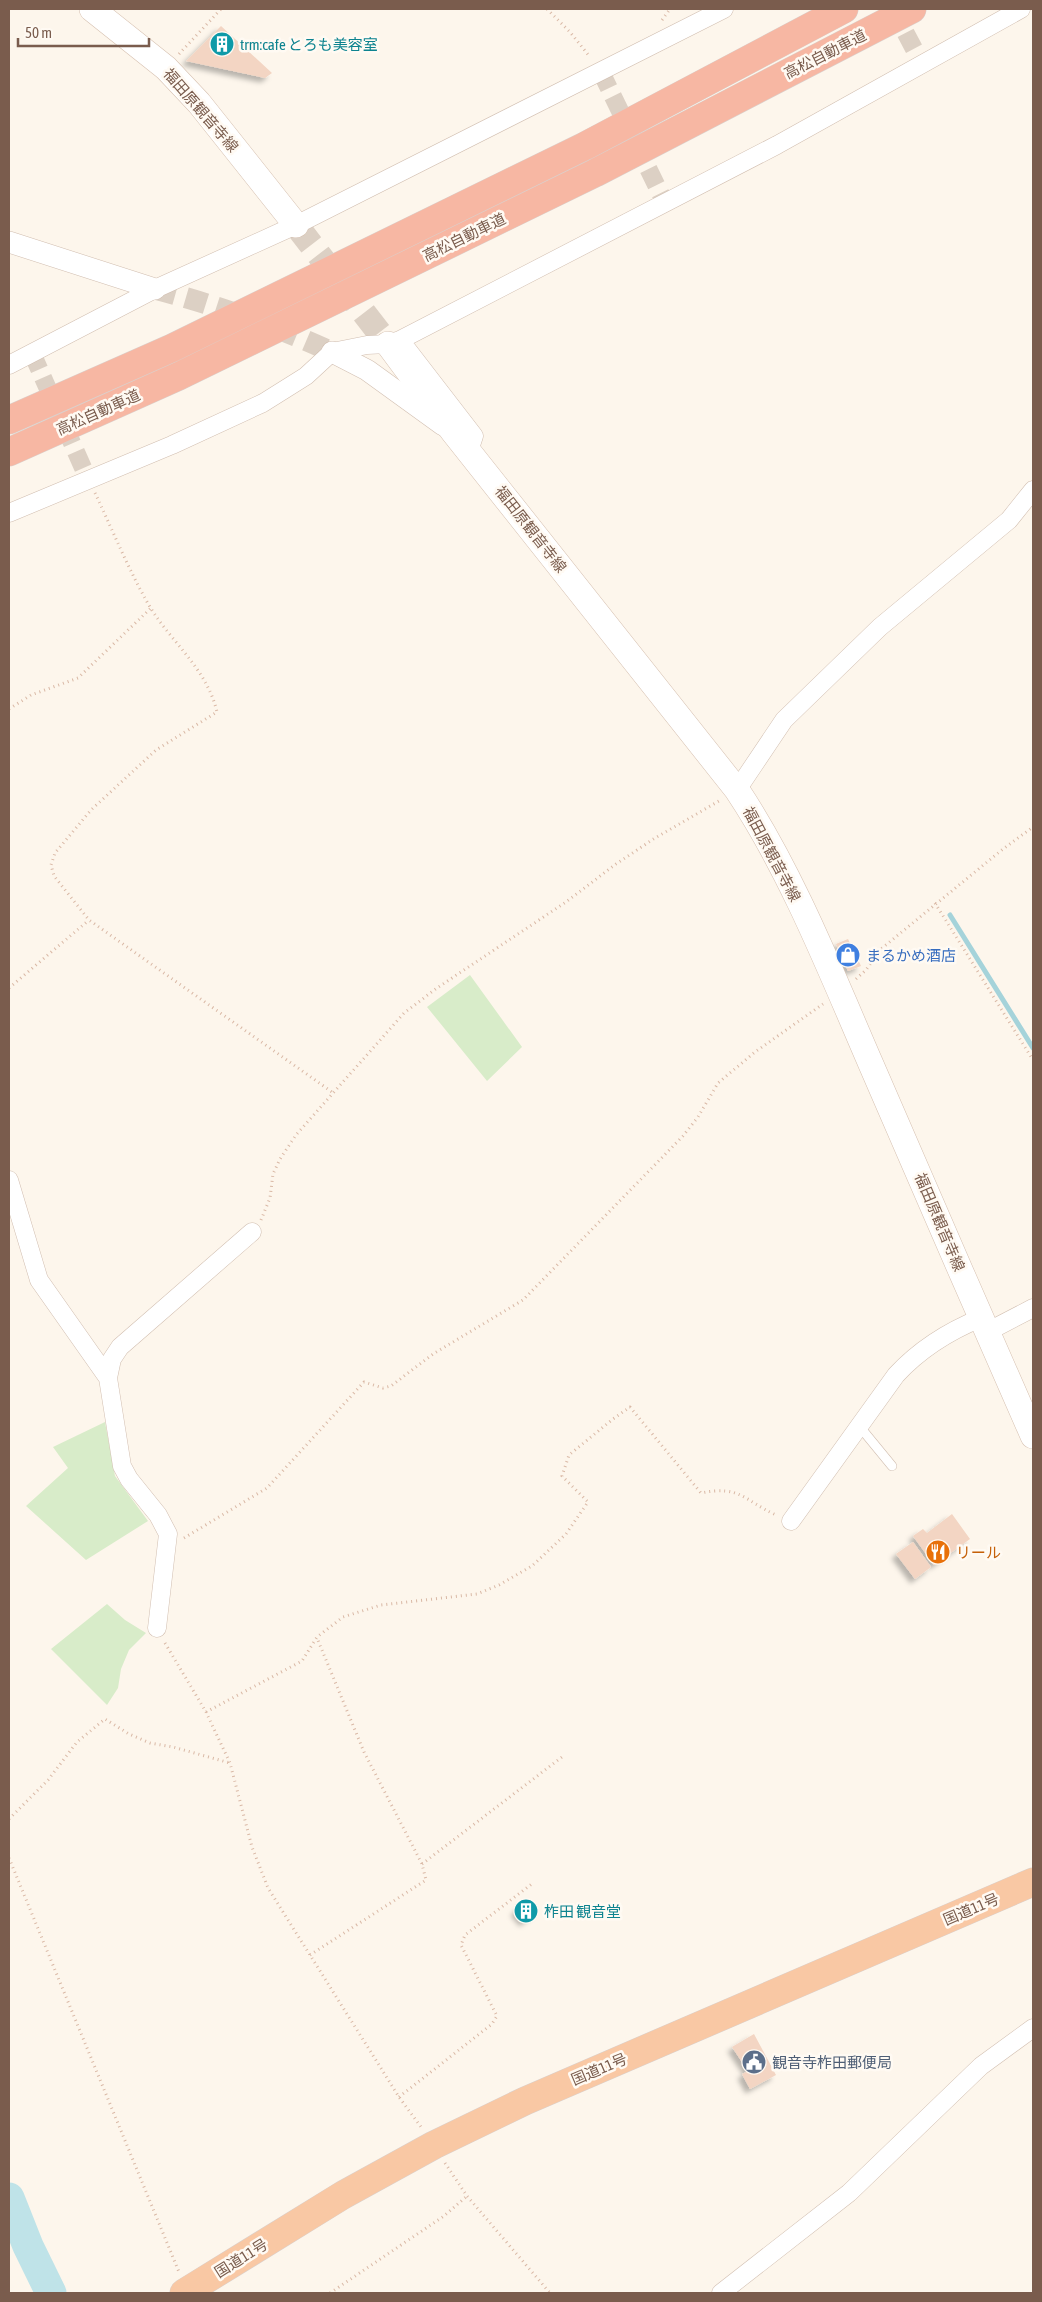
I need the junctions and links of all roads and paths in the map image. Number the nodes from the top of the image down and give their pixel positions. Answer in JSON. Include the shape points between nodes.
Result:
{"nodes":[{"id":1,"x":92,"y":9,"type":"edge"},
{"id":2,"x":221,"y":9,"type":"edge"},
{"id":3,"x":547,"y":9,"type":"edge"},
{"id":4,"x":724,"y":9,"type":"edge"},
{"id":5,"x":844,"y":9,"type":"edge"},
{"id":6,"x":912,"y":9,"type":"edge"},
{"id":7,"x":1021,"y":9,"type":"edge"},
{"id":8,"x":166,"y":68,"type":"junction"},
{"id":9,"x":601,"y":72,"type":"junction"},
{"id":10,"x":296,"y":225,"type":"junction"},
{"id":11,"x":9,"y":240,"type":"edge"},
{"id":12,"x":155,"y":289,"type":"junction"},
{"id":13,"x":394,"y":342,"type":"junction"},
{"id":14,"x":332,"y":352,"type":"junction"},
{"id":15,"x":9,"y":365,"type":"edge"},
{"id":16,"x":9,"y":420,"type":"edge"},
{"id":17,"x":461,"y":442,"type":"junction"},
{"id":18,"x":9,"y":452,"type":"edge"},
{"id":19,"x":88,"y":479,"type":"junction"},
{"id":20,"x":1033,"y":490,"type":"edge"},
{"id":21,"x":9,"y":513,"type":"edge"},
{"id":22,"x":151,"y":608,"type":"junction"},
{"id":23,"x":9,"y":709,"type":"edge"},
{"id":24,"x":737,"y":790,"type":"junction"},
{"id":25,"x":1033,"y":827,"type":"edge"},
{"id":26,"x":935,"y":903,"type":"junction"},
{"id":27,"x":88,"y":920,"type":"junction"},
{"id":28,"x":9,"y":988,"type":"edge"},
{"id":29,"x":840,"y":992,"type":"junction"},
{"id":30,"x":1033,"y":1060,"type":"edge"},
{"id":31,"x":332,"y":1092,"type":"junction"},
{"id":32,"x":9,"y":1180,"type":"edge"},
{"id":33,"x":252,"y":1232,"type":"joint"},
{"id":34,"x":1033,"y":1308,"type":"edge"},
{"id":35,"x":984,"y":1325,"type":"junction"},
{"id":36,"x":108,"y":1378,"type":"junction"},
{"id":37,"x":860,"y":1427,"type":"junction"},
{"id":38,"x":1033,"y":1436,"type":"edge"},
{"id":39,"x":892,"y":1466,"type":"dead end"},
{"id":40,"x":791,"y":1521,"type":"joint"},
{"id":41,"x":168,"y":1547,"type":"junction"},
{"id":42,"x":157,"y":1628,"type":"joint"},
{"id":43,"x":317,"y":1637,"type":"junction"},
{"id":44,"x":206,"y":1712,"type":"junction"},
{"id":45,"x":562,"y":1757,"type":"dead end"},
{"id":46,"x":230,"y":1763,"type":"junction"},
{"id":47,"x":9,"y":1819,"type":"edge"},
{"id":48,"x":9,"y":1858,"type":"edge"},
{"id":49,"x":422,"y":1864,"type":"junction"},
{"id":50,"x":1033,"y":1882,"type":"edge"},
{"id":51,"x":533,"y":1883,"type":"dead end"},
{"id":52,"x":310,"y":1955,"type":"junction"},
{"id":53,"x":1033,"y":2028,"type":"edge"},
{"id":54,"x":400,"y":2097,"type":"junction"},
{"id":55,"x":434,"y":2145,"type":"junction"},
{"id":56,"x":466,"y":2196,"type":"junction"},
{"id":57,"x":186,"y":2292,"type":"edge"},
{"id":58,"x":330,"y":2293,"type":"edge"},
{"id":59,"x":550,"y":2293,"type":"edge"},
{"id":60,"x":721,"y":2293,"type":"edge"}],
"edges":[{"from":1,"to":8,"type":"main road","name":"福田原観音寺線"},
{"from":2,"to":8,"type":"path"},
{"from":3,"to":9,"type":"path"},
{"from":4,"to":9,"type":"street"},
{"from":5,"to":16,"type":"highway","name":"高松自動車道","via":[[576,150],[172,348]]},
{"from":6,"to":18,"type":"highway","name":"高松自動車道","via":[[595,173],[179,376]]},
{"from":7,"to":13,"type":"street","via":[[778,145]]},
{"from":8,"to":10,"type":"main road","name":"福田原観音寺線","via":[[199,103]]},
{"from":9,"to":10,"type":"street"},
{"from":10,"to":12,"type":"street"},
{"from":11,"to":12,"type":"street"},
{"from":12,"to":15,"type":"street"},
{"from":13,"to":14,"type":"street"},
{"from":13,"to":17,"type":"main road","name":"福田原観音寺線"},
{"from":14,"to":17,"type":"street","via":[[367,370]]},
{"from":14,"to":19,"type":"street","via":[[306,376],[263,403]]},
{"from":17,"to":24,"type":"main road","name":"福田原観音寺線"},
{"from":19,"to":21,"type":"street"},
{"from":19,"to":22,"type":"path"},
{"from":20,"to":24,"type":"street","via":[[1008,520],[880,627],[784,720]]},
{"from":22,"to":23,"type":"path","via":[[78,678],[31,696]]},
{"from":22,"to":27,"type":"path","via":[[203,675],[217,712],[156,750],[92,810],[56,852],[51,865],[54,876]]},
{"from":24,"to":29,"type":"main road","name":"福田原観音寺線","via":[[783,871]]},
{"from":24,"to":31,"type":"path","via":[[655,838],[502,947],[430,993],[404,1013]]},
{"from":25,"to":26,"type":"path"},
{"from":26,"to":29,"type":"path","via":[[881,949],[866,970]]},
{"from":26,"to":30,"type":"path"},
{"from":27,"to":28,"type":"path"},
{"from":27,"to":31,"type":"path"},
{"from":29,"to":35,"type":"main road","name":"福田原観音寺線"},
{"from":29,"to":41,"type":"path","via":[[755,1052],[718,1083],[683,1136],[523,1300],[433,1354],[390,1386],[383,1388],[364,1382],[267,1488]]},
{"from":31,"to":33,"type":"path","via":[[280,1159],[273,1174],[263,1218]]},
{"from":32,"to":36,"type":"street","via":[[39,1280]]},
{"from":33,"to":36,"type":"street","via":[[120,1347],[112,1359]]},
{"from":34,"to":35,"type":"street"},
{"from":35,"to":37,"type":"street","via":[[957,1328],[914,1356],[896,1375]]},
{"from":35,"to":38,"type":"main road","name":"福田原観音寺線"},
{"from":36,"to":41,"type":"street","via":[[122,1466],[158,1515],[168,1534]]},
{"from":37,"to":39,"type":"lane"},
{"from":37,"to":40,"type":"street"},
{"from":40,"to":43,"type":"path","via":[[732,1490],[701,1493],[630,1407],[570,1455],[562,1476],[588,1502],[566,1534],[532,1566],[477,1594],[381,1605],[343,1617]]},
{"from":41,"to":42,"type":"street"},
{"from":42,"to":44,"type":"path"},
{"from":43,"to":44,"type":"path","via":[[302,1661]]},
{"from":43,"to":49,"type":"path","via":[[364,1752]]},
{"from":44,"to":46,"type":"path"},
{"from":45,"to":49,"type":"path"},
{"from":46,"to":47,"type":"path","via":[[150,1743],[105,1719],[77,1742],[48,1780]]},
{"from":46,"to":52,"type":"path","via":[[252,1847],[268,1888]]},
{"from":48,"to":57,"type":"path"},
{"from":49,"to":52,"type":"path","via":[[426,1880]]},
{"from":50,"to":55,"type":"highway","name":"国道11号","via":[[525,2101]]},
{"from":51,"to":54,"type":"path","via":[[465,1935],[461,1945],[497,2016],[492,2024]]},
{"from":52,"to":54,"type":"path"},
{"from":53,"to":60,"type":"street","via":[[981,2066],[849,2193]]},
{"from":54,"to":55,"type":"path"},
{"from":55,"to":56,"type":"path"},
{"from":55,"to":57,"type":"highway","name":"国道11号","via":[[343,2194]]},
{"from":56,"to":58,"type":"path","via":[[444,2216]]},
{"from":56,"to":59,"type":"path"}]}
